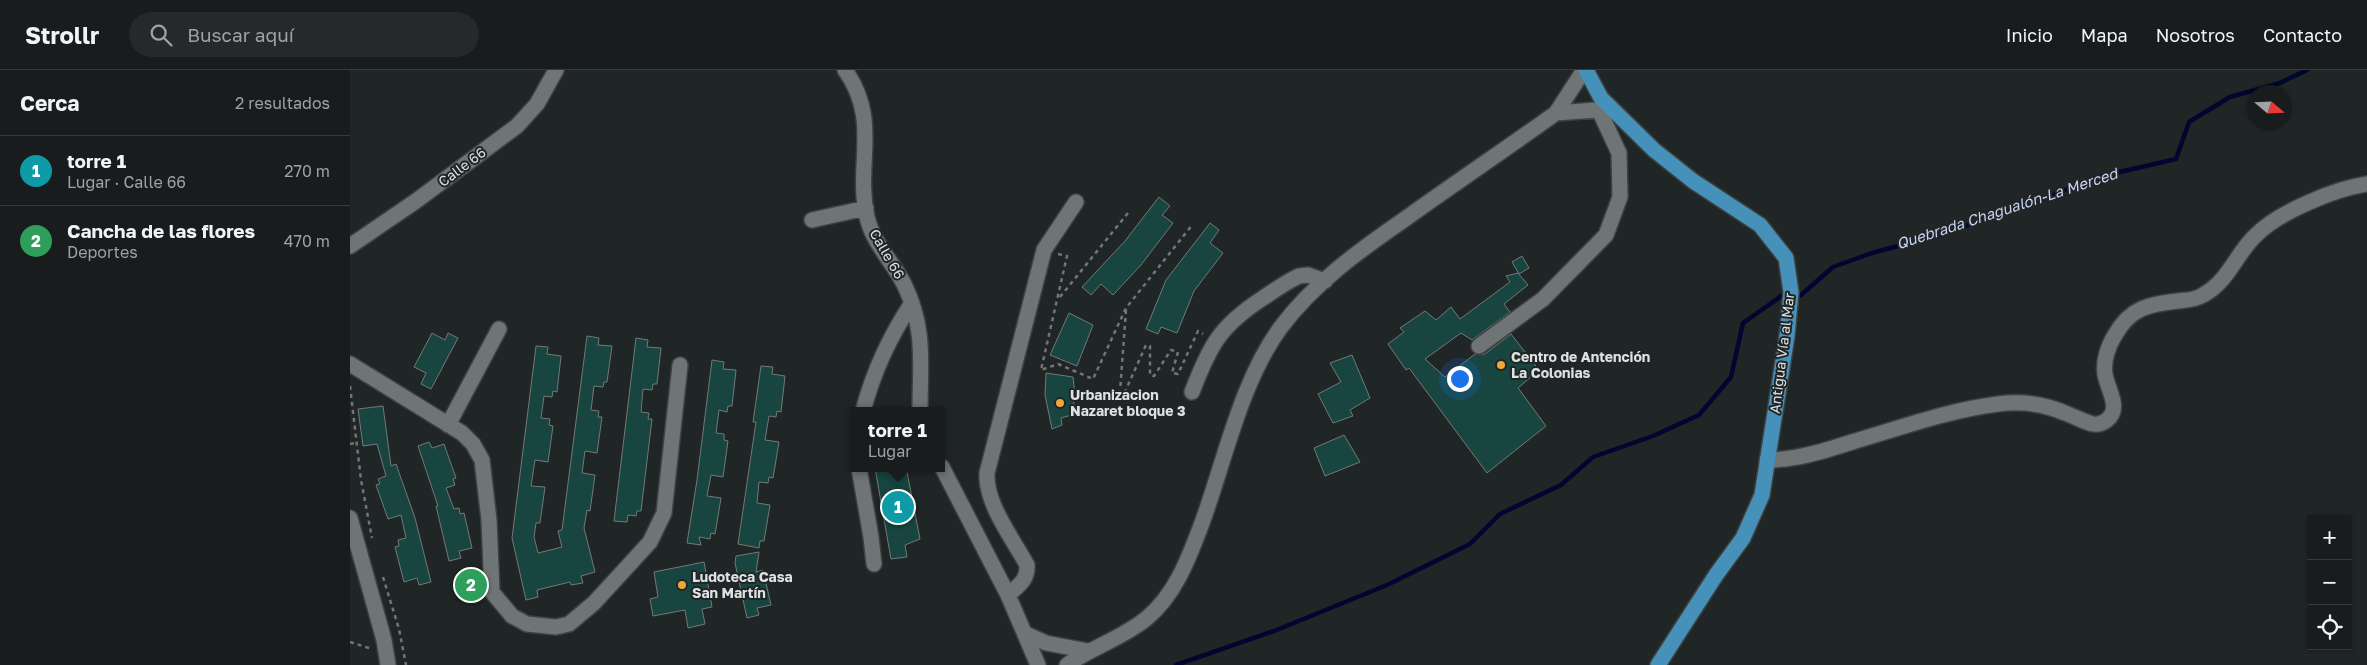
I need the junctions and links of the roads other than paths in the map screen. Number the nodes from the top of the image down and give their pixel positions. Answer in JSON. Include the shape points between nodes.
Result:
{"nodes":[{"id":1,"x":556,"y":70,"type":"edge"},
{"id":2,"x":845,"y":70,"type":"edge"},
{"id":3,"x":1585,"y":70,"type":"edge"},
{"id":4,"x":1606,"y":110,"type":"junction"},
{"id":5,"x":1556,"y":113,"type":"junction"},
{"id":6,"x":2367,"y":184,"type":"edge"},
{"id":7,"x":1076,"y":202,"type":"dead end"},
{"id":8,"x":866,"y":208,"type":"junction"},
{"id":9,"x":812,"y":220,"type":"dead end"},
{"id":10,"x":350,"y":246,"type":"edge"},
{"id":11,"x":1325,"y":281,"type":"junction"},
{"id":12,"x":912,"y":303,"type":"junction"},
{"id":13,"x":499,"y":329,"type":"dead end"},
{"id":14,"x":1479,"y":346,"type":"dead end"},
{"id":15,"x":350,"y":364,"type":"edge"},
{"id":16,"x":680,"y":365,"type":"dead end"},
{"id":17,"x":1192,"y":392,"type":"dead end"},
{"id":18,"x":864,"y":407,"type":"edge"},
{"id":19,"x":920,"y":407,"type":"edge"},
{"id":20,"x":448,"y":425,"type":"junction"},
{"id":21,"x":1767,"y":460,"type":"junction"},
{"id":22,"x":860,"y":472,"type":"edge"},
{"id":23,"x":945,"y":472,"type":"edge"},
{"id":24,"x":350,"y":518,"type":"edge"},
{"id":25,"x":874,"y":564,"type":"dead end"},
{"id":26,"x":1008,"y":595,"type":"junction"},
{"id":27,"x":1026,"y":634,"type":"junction"},
{"id":28,"x":1088,"y":651,"type":"junction"},
{"id":29,"x":388,"y":665,"type":"edge"},
{"id":30,"x":1038,"y":665,"type":"edge"},
{"id":31,"x":1067,"y":665,"type":"edge"},
{"id":32,"x":1658,"y":665,"type":"edge"}],
"edges":[{"from":1,"to":10,"type":"street","name":"Calle 66","via":[[537,104],[517,126],[416,202]]},
{"from":2,"to":8,"type":"street","name":"Calle 66","via":[[855,83],[864,106]]},
{"from":3,"to":4,"type":"main road","name":"Antigua Vía al Mar"},
{"from":3,"to":5,"type":"street"},
{"from":4,"to":5,"type":"street"},
{"from":4,"to":14,"type":"street","via":[[1619,152],[1620,197],[1606,235],[1543,299]]},
{"from":4,"to":21,"type":"main road","name":"Antigua Vía al Mar","via":[[1693,181],[1760,225],[1786,258],[1790,301]]},
{"from":5,"to":11,"type":"street","via":[[1347,259]]},
{"from":6,"to":21,"type":"street","via":[[2289,211],[2254,236],[2226,276],[2201,297],[2151,303],[2134,312],[2122,323],[2107,351],[2105,376],[2114,405],[2112,415],[2105,422],[2094,424],[2041,405],[1997,404],[1929,419],[1812,454],[1786,460]]},
{"from":7,"to":26,"type":"street","via":[[1044,250],[987,473],[986,485],[991,500],[1028,564],[1025,580]]},
{"from":8,"to":9,"type":"street"},
{"from":8,"to":12,"type":"street","name":"Calle 66","via":[[876,241]]},
{"from":11,"to":17,"type":"street","via":[[1308,275],[1290,280],[1239,314],[1227,325],[1205,358]]},
{"from":11,"to":28,"type":"street","via":[[1281,326],[1265,351],[1247,390],[1189,557],[1173,589],[1147,618]]},
{"from":12,"to":18,"type":"street","via":[[896,326]]},
{"from":12,"to":19,"type":"street","name":"Calle 66","via":[[919,322],[921,347]]},
{"from":13,"to":20,"type":"street"},
{"from":15,"to":20,"type":"street"},
{"from":16,"to":20,"type":"street","via":[[664,513],[650,542],[594,603],[568,624],[556,627],[526,624],[512,616],[492,592],[482,460],[473,444]]},
{"from":21,"to":32,"type":"main road","name":"Antigua Vía al Mar","via":[[1762,494],[1743,538]]},
{"from":22,"to":25,"type":"street"},
{"from":23,"to":26,"type":"street"},
{"from":24,"to":29,"type":"street"},
{"from":26,"to":27,"type":"street"},
{"from":27,"to":28,"type":"street","via":[[1046,643]]},
{"from":27,"to":30,"type":"street"},
{"from":28,"to":31,"type":"street"}]}
